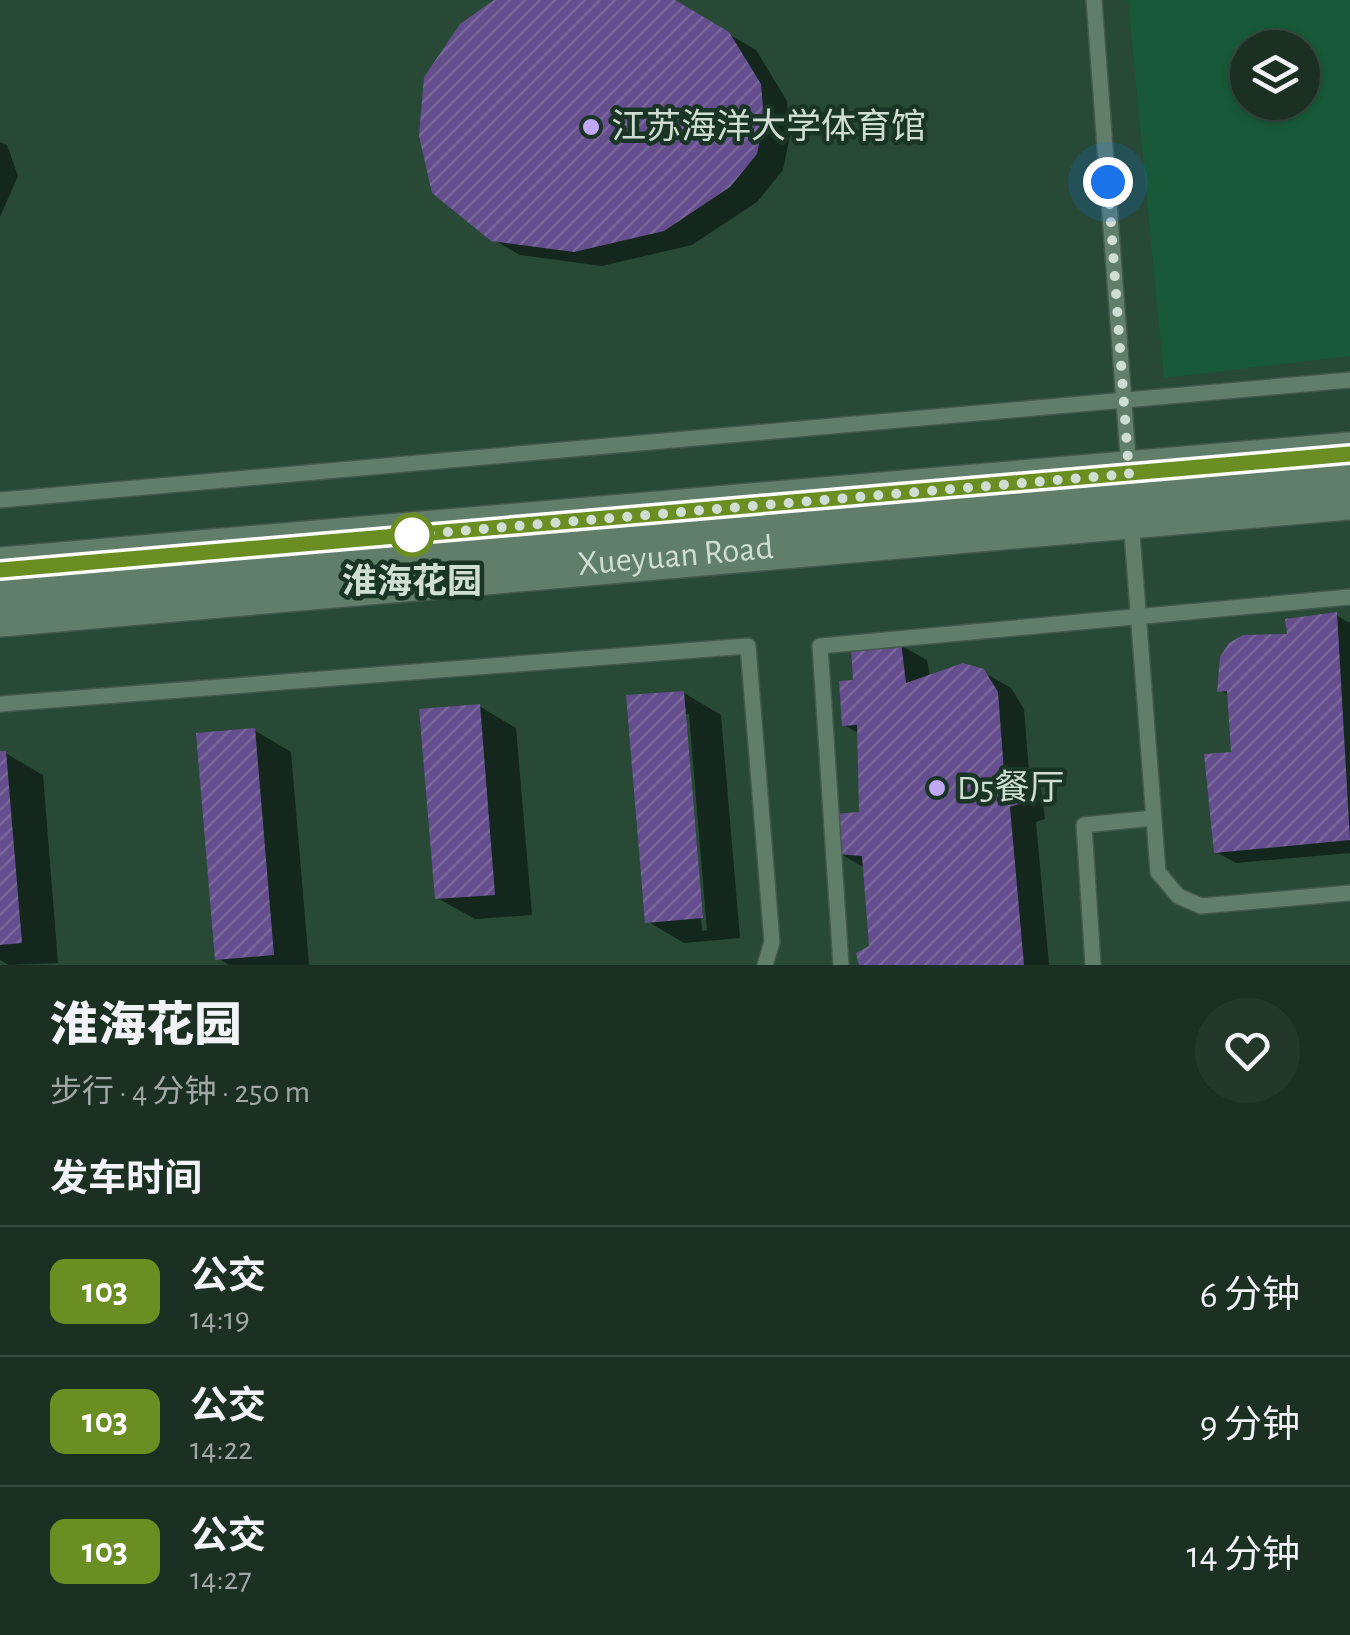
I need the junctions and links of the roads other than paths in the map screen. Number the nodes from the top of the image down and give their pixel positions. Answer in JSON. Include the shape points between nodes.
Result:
{"nodes":[{"id":1,"x":1094,"y":0,"type":"edge"},
{"id":2,"x":1350,"y":380,"type":"edge"},
{"id":3,"x":1126,"y":401,"type":"junction"},
{"id":4,"x":1350,"y":454,"type":"edge"},
{"id":5,"x":1130,"y":495,"type":"junction"},
{"id":6,"x":1350,"y":496,"type":"edge"},
{"id":7,"x":0,"y":500,"type":"edge"},
{"id":8,"x":0,"y":570,"type":"edge"},
{"id":9,"x":1350,"y":597,"type":"edge"},
{"id":10,"x":0,"y":614,"type":"edge"},
{"id":11,"x":1139,"y":615,"type":"junction"},
{"id":12,"x":0,"y":704,"type":"edge"},
{"id":13,"x":1153,"y":818,"type":"junction"},
{"id":14,"x":1350,"y":893,"type":"edge"},
{"id":15,"x":765,"y":965,"type":"edge"},
{"id":16,"x":841,"y":965,"type":"edge"},
{"id":17,"x":1093,"y":965,"type":"edge"}],
"edges":[{"from":1,"to":3,"type":"lane"},
{"from":2,"to":3,"type":"lane"},
{"from":3,"to":5,"type":"lane"},
{"from":3,"to":7,"type":"lane"},
{"from":4,"to":5,"type":"main road","name":"Xueyuan Road"},
{"from":5,"to":6,"type":"main road","name":"Xueyuan Road"},
{"from":5,"to":8,"type":"main road","name":"Xueyuan Road"},
{"from":5,"to":10,"type":"main road","name":"Xueyuan Road"},
{"from":5,"to":11,"type":"lane"},
{"from":9,"to":11,"type":"lane"},
{"from":11,"to":13,"type":"lane"},
{"from":11,"to":16,"type":"lane","via":[[820,646]]},
{"from":12,"to":15,"type":"lane","via":[[748,646],[772,942]]},
{"from":13,"to":14,"type":"lane","via":[[1158,872],[1178,896],[1201,906]]},
{"from":13,"to":17,"type":"lane","via":[[1084,824]]}]}
